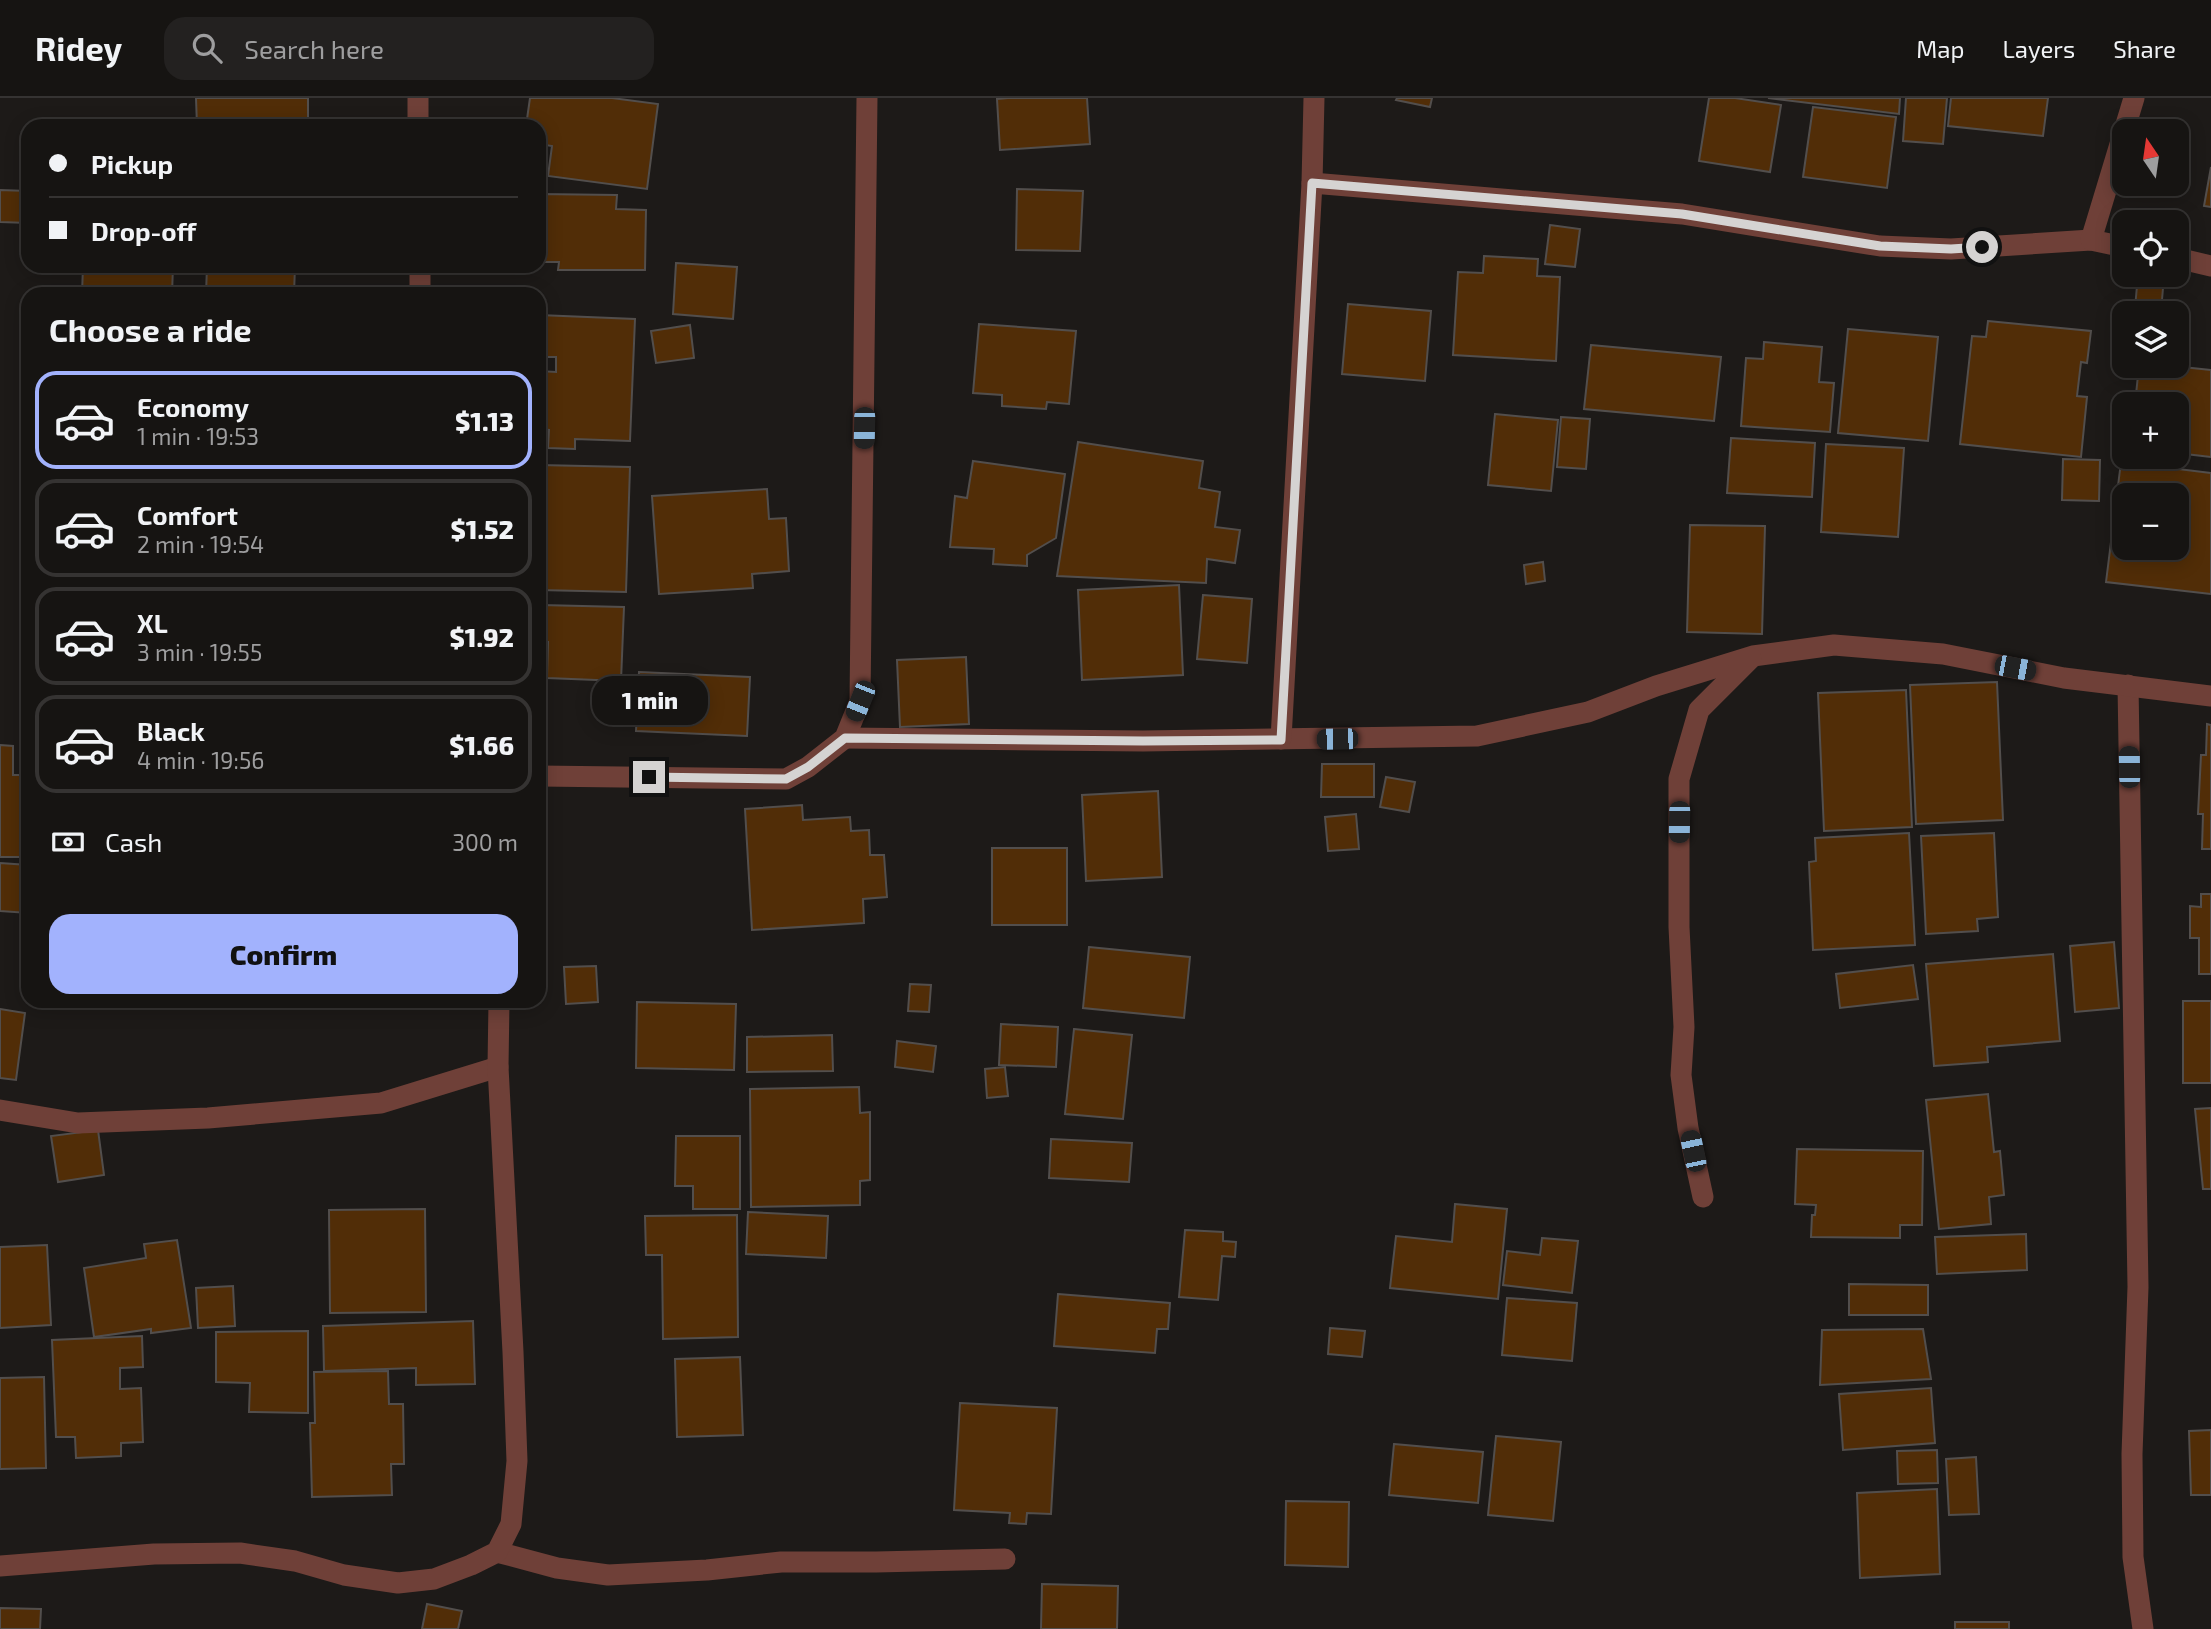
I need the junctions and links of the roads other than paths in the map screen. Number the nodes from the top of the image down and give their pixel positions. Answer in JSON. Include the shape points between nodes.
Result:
{"nodes":[{"id":1,"x":418,"y":98,"type":"edge"},
{"id":2,"x":867,"y":98,"type":"edge"},
{"id":3,"x":1314,"y":98,"type":"edge"},
{"id":4,"x":2134,"y":98,"type":"edge"},
{"id":5,"x":418,"y":119,"type":"edge"},
{"id":6,"x":1312,"y":183,"type":"junction"},
{"id":7,"x":2091,"y":240,"type":"junction"},
{"id":8,"x":2112,"y":244,"type":"edge"},
{"id":9,"x":2189,"y":261,"type":"edge"},
{"id":10,"x":2211,"y":266,"type":"edge"},
{"id":11,"x":1753,"y":656,"type":"junction"},
{"id":12,"x":2128,"y":685,"type":"junction"},
{"id":13,"x":2211,"y":695,"type":"edge"},
{"id":14,"x":845,"y":738,"type":"junction"},
{"id":15,"x":1281,"y":740,"type":"junction"},
{"id":16,"x":546,"y":776,"type":"edge"},
{"id":17,"x":499,"y":1008,"type":"edge"},
{"id":18,"x":498,"y":1067,"type":"junction"},
{"id":19,"x":0,"y":1110,"type":"edge"},
{"id":20,"x":1703,"y":1196,"type":"dead end"},
{"id":21,"x":498,"y":1552,"type":"junction"},
{"id":22,"x":1005,"y":1559,"type":"dead end"},
{"id":23,"x":0,"y":1566,"type":"edge"},
{"id":24,"x":2143,"y":1629,"type":"edge"}],
"edges":[{"from":1,"to":5,"type":"street"},
{"from":2,"to":14,"type":"street","via":[[860,701]]},
{"from":3,"to":6,"type":"street"},
{"from":4,"to":7,"type":"street"},
{"from":6,"to":7,"type":"street","via":[[1682,214],[1880,246],[1951,249]]},
{"from":6,"to":15,"type":"street"},
{"from":7,"to":8,"type":"street"},
{"from":9,"to":10,"type":"street"},
{"from":11,"to":12,"type":"street","via":[[1834,645],[1943,654],[2064,678]]},
{"from":11,"to":15,"type":"street","via":[[1588,712],[1477,736]]},
{"from":11,"to":20,"type":"street","via":[[1699,710],[1679,779],[1681,1074]]},
{"from":12,"to":13,"type":"street"},
{"from":12,"to":24,"type":"street","via":[[2138,1287],[2133,1556]]},
{"from":14,"to":15,"type":"street"},
{"from":14,"to":16,"type":"street","via":[[786,779]]},
{"from":17,"to":18,"type":"street"},
{"from":18,"to":19,"type":"street","via":[[381,1103],[208,1118],[78,1122]]},
{"from":18,"to":21,"type":"street","via":[[517,1461],[511,1524]]},
{"from":21,"to":22,"type":"street","via":[[557,1568],[608,1575],[781,1562]]},
{"from":21,"to":23,"type":"street","via":[[434,1579],[398,1583],[240,1553],[154,1554]]}]}
